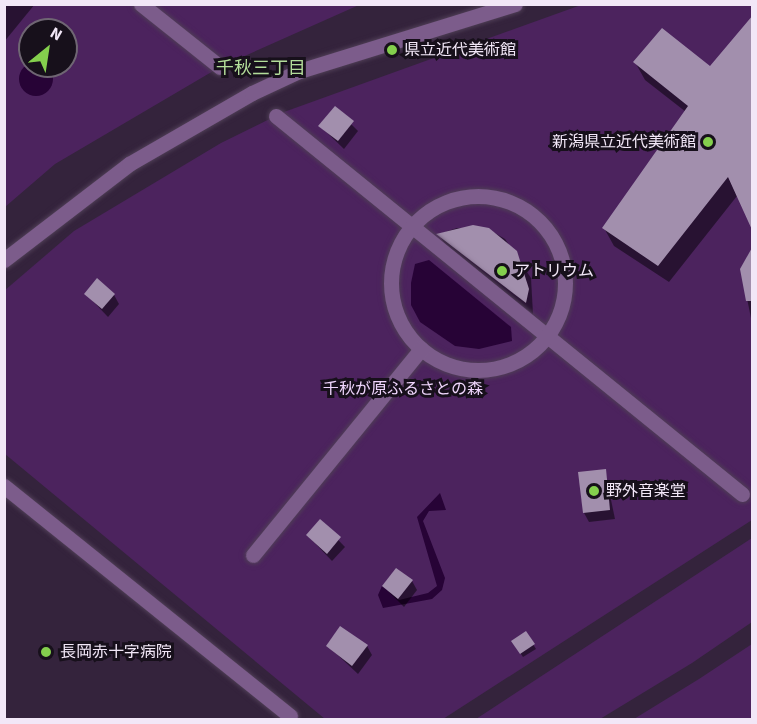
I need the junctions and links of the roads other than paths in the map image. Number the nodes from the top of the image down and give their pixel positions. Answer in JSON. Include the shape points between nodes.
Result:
{"nodes":[{"id":1,"x":141,"y":4,"type":"edge"},
{"id":2,"x":515,"y":4,"type":"edge"},
{"id":3,"x":220,"y":67,"type":"dead end"},
{"id":4,"x":276,"y":116,"type":"dead end"},
{"id":5,"x":410,"y":226,"type":"junction"},
{"id":6,"x":4,"y":260,"type":"edge"},
{"id":7,"x":547,"y":337,"type":"junction"},
{"id":8,"x":421,"y":349,"type":"junction"},
{"id":9,"x":4,"y":486,"type":"edge"},
{"id":10,"x":742,"y":494,"type":"dead end"},
{"id":11,"x":253,"y":555,"type":"dead end"},
{"id":12,"x":290,"y":716,"type":"dead end"}],
"edges":[{"from":1,"to":3,"type":"street"},
{"from":2,"to":6,"type":"street","via":[[299,71],[252,93],[129,164]]},
{"from":4,"to":5,"type":"street"},
{"from":5,"to":7,"type":"street"},
{"from":5,"to":7,"type":"street","via":[[429,209],[471,196],[494,197],[534,217],[560,253],[565,275],[564,295]]},
{"from":5,"to":8,"type":"street","via":[[397,251],[391,290],[404,326]]},
{"from":7,"to":8,"type":"street","via":[[522,357],[478,370],[459,369]]},
{"from":7,"to":10,"type":"street"},
{"from":8,"to":11,"type":"street"},
{"from":9,"to":12,"type":"street"}]}
